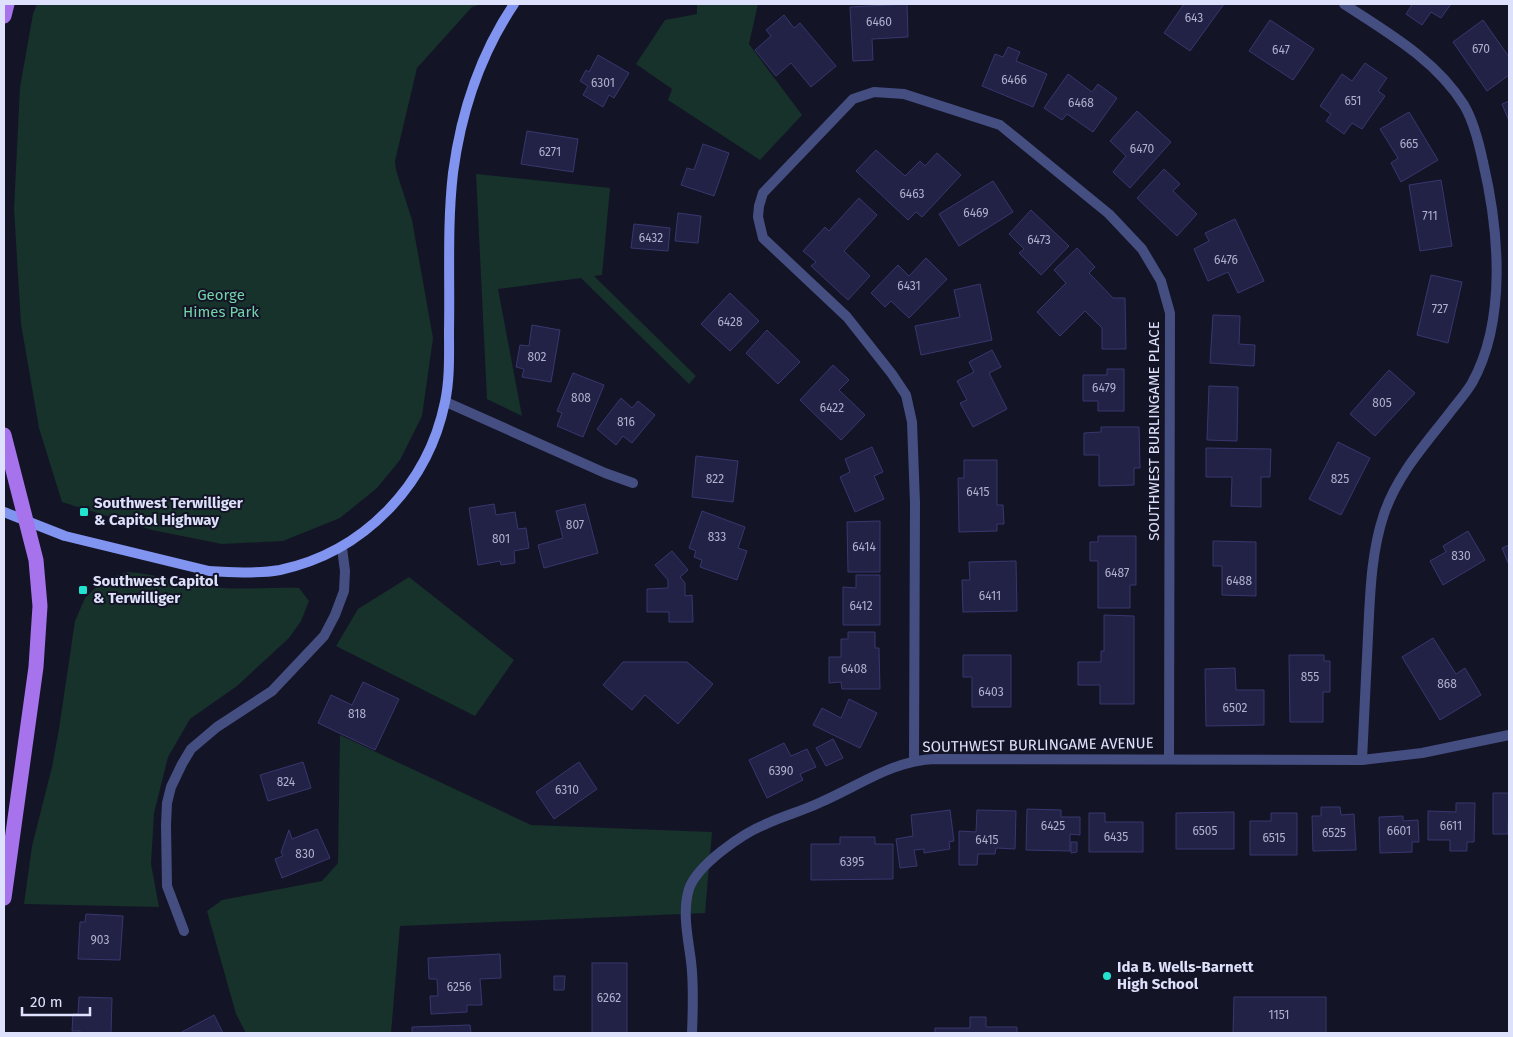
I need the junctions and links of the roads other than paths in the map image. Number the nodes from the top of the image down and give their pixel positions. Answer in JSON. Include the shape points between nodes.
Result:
{"nodes":[{"id":1,"x":6,"y":4,"type":"edge"},
{"id":2,"x":514,"y":4,"type":"edge"},
{"id":3,"x":1344,"y":4,"type":"edge"},
{"id":4,"x":4,"y":16,"type":"edge"},
{"id":5,"x":446,"y":402,"type":"junction"},
{"id":6,"x":4,"y":435,"type":"edge"},
{"id":7,"x":633,"y":483,"type":"dead end"},
{"id":8,"x":4,"y":512,"type":"edge"},
{"id":9,"x":27,"y":521,"type":"junction"},
{"id":10,"x":342,"y":548,"type":"junction"},
{"id":11,"x":1509,"y":735,"type":"edge"},
{"id":12,"x":1168,"y":758,"type":"junction"},
{"id":13,"x":1362,"y":760,"type":"junction"},
{"id":14,"x":914,"y":761,"type":"junction"},
{"id":15,"x":4,"y":898,"type":"edge"},
{"id":16,"x":184,"y":930,"type":"dead end"},
{"id":17,"x":692,"y":1033,"type":"edge"}],
"edges":[{"from":1,"to":4,"type":"main road"},
{"from":2,"to":5,"type":"main road","via":[[500,24],[476,76],[458,141],[451,203]]},
{"from":3,"to":13,"type":"street","via":[[1427,62],[1464,106],[1480,146],[1490,190],[1496,261],[1491,328],[1480,368],[1401,477],[1377,533],[1370,596]]},
{"from":5,"to":7,"type":"street"},
{"from":5,"to":10,"type":"main road","via":[[435,437],[408,487],[376,522]]},
{"from":6,"to":9,"type":"main road"},
{"from":8,"to":9,"type":"main road"},
{"from":9,"to":10,"type":"main road","via":[[65,536],[209,571],[279,570]]},
{"from":9,"to":15,"type":"main road","via":[[39,581],[40,630]]},
{"from":10,"to":16,"type":"street","via":[[344,591],[324,636],[272,691],[217,727],[191,749],[171,786],[166,825],[167,886]]},
{"from":11,"to":13,"type":"street","name":"SOUTHWEST BURLINGAME AVENUE","via":[[1422,753]]},
{"from":12,"to":13,"type":"street","name":"SOUTHWEST BURLINGAME AVENUE"},
{"from":12,"to":14,"type":"street","name":"SOUTHWEST BURLINGAME AVENUE","via":[[946,758]]},
{"from":12,"to":14,"type":"street","name":"SOUTHWEST BURLINGAME PLACE","via":[[1170,313],[1161,280],[1142,248],[1109,214],[1000,125],[904,94],[874,92],[853,99],[763,192],[758,217],[763,238],[847,317],[906,395],[912,422],[915,503]]},
{"from":14,"to":17,"type":"street","name":"SOUTHWEST BURLINGAME AVENUE","via":[[764,824],[717,854],[700,871],[689,888],[686,904],[693,988]]}]}
